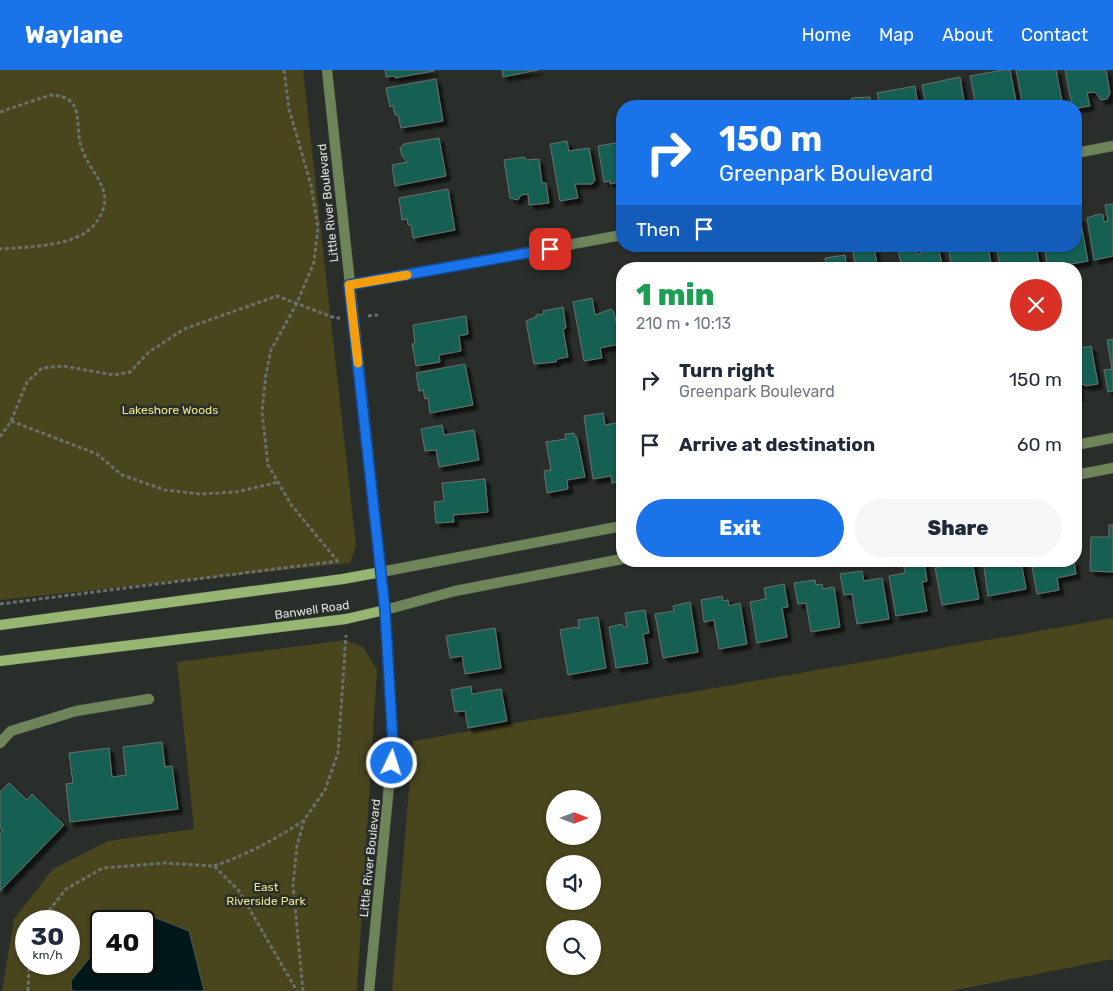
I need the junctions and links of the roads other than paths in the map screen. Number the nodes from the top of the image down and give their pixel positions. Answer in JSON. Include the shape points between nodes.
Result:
{"nodes":[{"id":1,"x":327,"y":70,"type":"edge"},
{"id":2,"x":1113,"y":146,"type":"edge"},
{"id":3,"x":1082,"y":152,"type":"edge"},
{"id":4,"x":616,"y":237,"type":"edge"},
{"id":5,"x":349,"y":285,"type":"junction"},
{"id":6,"x":1113,"y":438,"type":"edge"},
{"id":7,"x":1082,"y":444,"type":"edge"},
{"id":8,"x":1113,"y":468,"type":"edge"},
{"id":9,"x":1082,"y":474,"type":"edge"},
{"id":10,"x":616,"y":527,"type":"edge"},
{"id":11,"x":616,"y":560,"type":"edge"},
{"id":12,"x":381,"y":572,"type":"junction"},
{"id":13,"x":385,"y":610,"type":"junction"},
{"id":14,"x":0,"y":625,"type":"edge"},
{"id":15,"x":0,"y":662,"type":"edge"},
{"id":16,"x":149,"y":699,"type":"dead end"},
{"id":17,"x":0,"y":742,"type":"edge"},
{"id":18,"x":369,"y":991,"type":"edge"}],
"edges":[{"from":1,"to":5,"type":"street","name":"Little River Boulevard"},
{"from":2,"to":3,"type":"street"},
{"from":4,"to":5,"type":"street"},
{"from":5,"to":12,"type":"street","name":"Little River Boulevard"},
{"from":6,"to":7,"type":"street"},
{"from":8,"to":9,"type":"street"},
{"from":10,"to":12,"type":"street"},
{"from":11,"to":13,"type":"street","name":"Banwell Road","via":[[455,591]]},
{"from":12,"to":13,"type":"street","name":"Little River Boulevard"},
{"from":12,"to":14,"type":"main road"},
{"from":13,"to":15,"type":"main road","name":"Banwell Road","via":[[346,619]]},
{"from":13,"to":18,"type":"street","name":"Little River Boulevard","via":[[393,744]]},
{"from":16,"to":17,"type":"street","via":[[76,711],[11,731]]}]}
